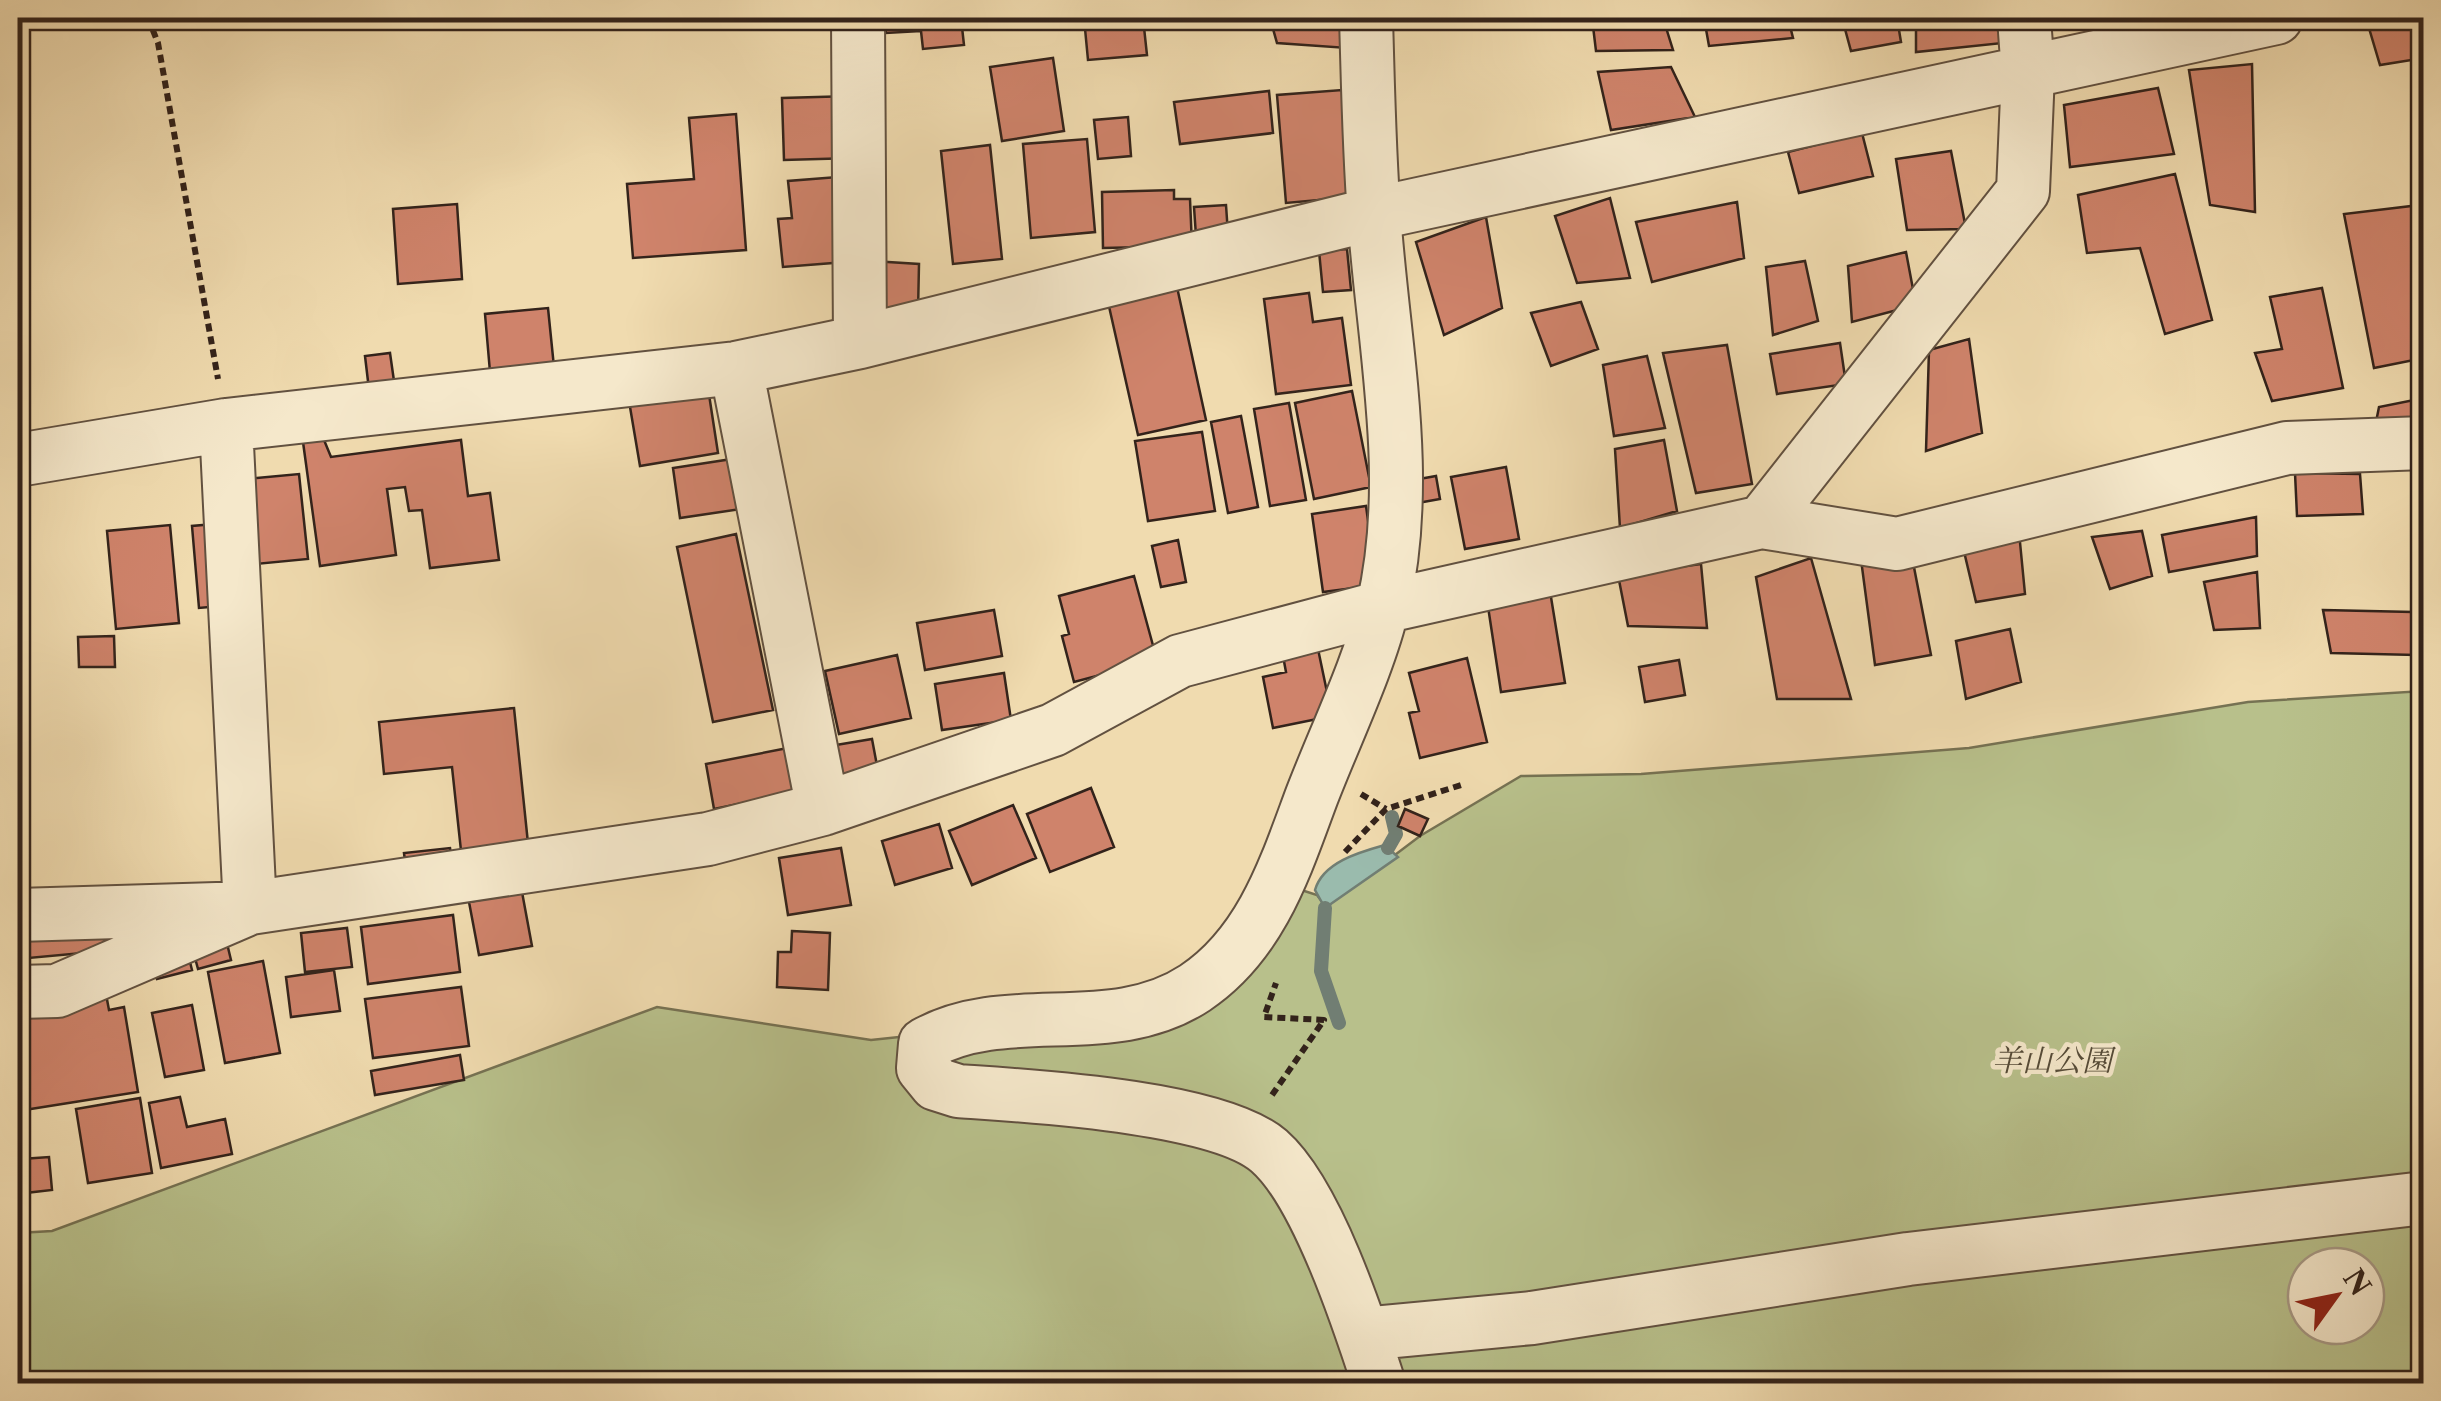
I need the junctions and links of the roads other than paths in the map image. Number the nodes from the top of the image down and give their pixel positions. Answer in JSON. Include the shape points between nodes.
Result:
{"nodes":[{"id":1,"x":858,"y":18,"type":"edge"},
{"id":2,"x":1366,"y":18,"type":"edge"},
{"id":3,"x":2024,"y":18,"type":"edge"},
{"id":4,"x":2276,"y":18,"type":"edge"},
{"id":5,"x":2028,"y":73,"type":"junction"},
{"id":6,"x":1374,"y":214,"type":"junction"},
{"id":7,"x":860,"y":342,"type":"junction"},
{"id":8,"x":736,"y":368,"type":"junction"},
{"id":9,"x":226,"y":425,"type":"junction"},
{"id":10,"x":2424,"y":443,"type":"edge"},
{"id":11,"x":18,"y":460,"type":"edge"},
{"id":12,"x":1762,"y":522,"type":"junction"},
{"id":13,"x":1383,"y":607,"type":"junction"},
{"id":14,"x":823,"y":810,"type":"junction"},
{"id":15,"x":250,"y":908,"type":"junction"},
{"id":16,"x":18,"y":915,"type":"edge"},
{"id":17,"x":18,"y":992,"type":"edge"},
{"id":18,"x":2424,"y":1198,"type":"edge"},
{"id":19,"x":1363,"y":1334,"type":"junction"},
{"id":20,"x":1379,"y":1384,"type":"edge"}],
"edges":[{"from":1,"to":7,"type":"street"},
{"from":2,"to":6,"type":"street"},
{"from":3,"to":5,"type":"street"},
{"from":4,"to":5,"type":"street"},
{"from":5,"to":6,"type":"street"},
{"from":5,"to":12,"type":"street","via":[[2023,190]]},
{"from":6,"to":7,"type":"street"},
{"from":6,"to":13,"type":"street","via":[[1399,473]]},
{"from":7,"to":8,"type":"street"},
{"from":8,"to":9,"type":"street"},
{"from":8,"to":14,"type":"street"},
{"from":9,"to":11,"type":"street"},
{"from":9,"to":15,"type":"street"},
{"from":10,"to":12,"type":"street","via":[[2287,448],[1897,544]]},
{"from":12,"to":13,"type":"street"},
{"from":13,"to":14,"type":"street","via":[[1180,661],[1053,730]]},
{"from":13,"to":19,"type":"street","via":[[1276,892],[1231,959],[1170,1001],[1119,1018],[955,1027],[925,1044],[923,1068],[936,1084],[958,1091],[1162,1114],[1239,1134],[1268,1151],[1311,1212]]},
{"from":14,"to":15,"type":"street","via":[[708,839]]},
{"from":15,"to":16,"type":"street"},
{"from":15,"to":17,"type":"street","via":[[57,990]]},
{"from":18,"to":19,"type":"street","via":[[1908,1258],[1532,1318]]},
{"from":19,"to":20,"type":"street"}]}
